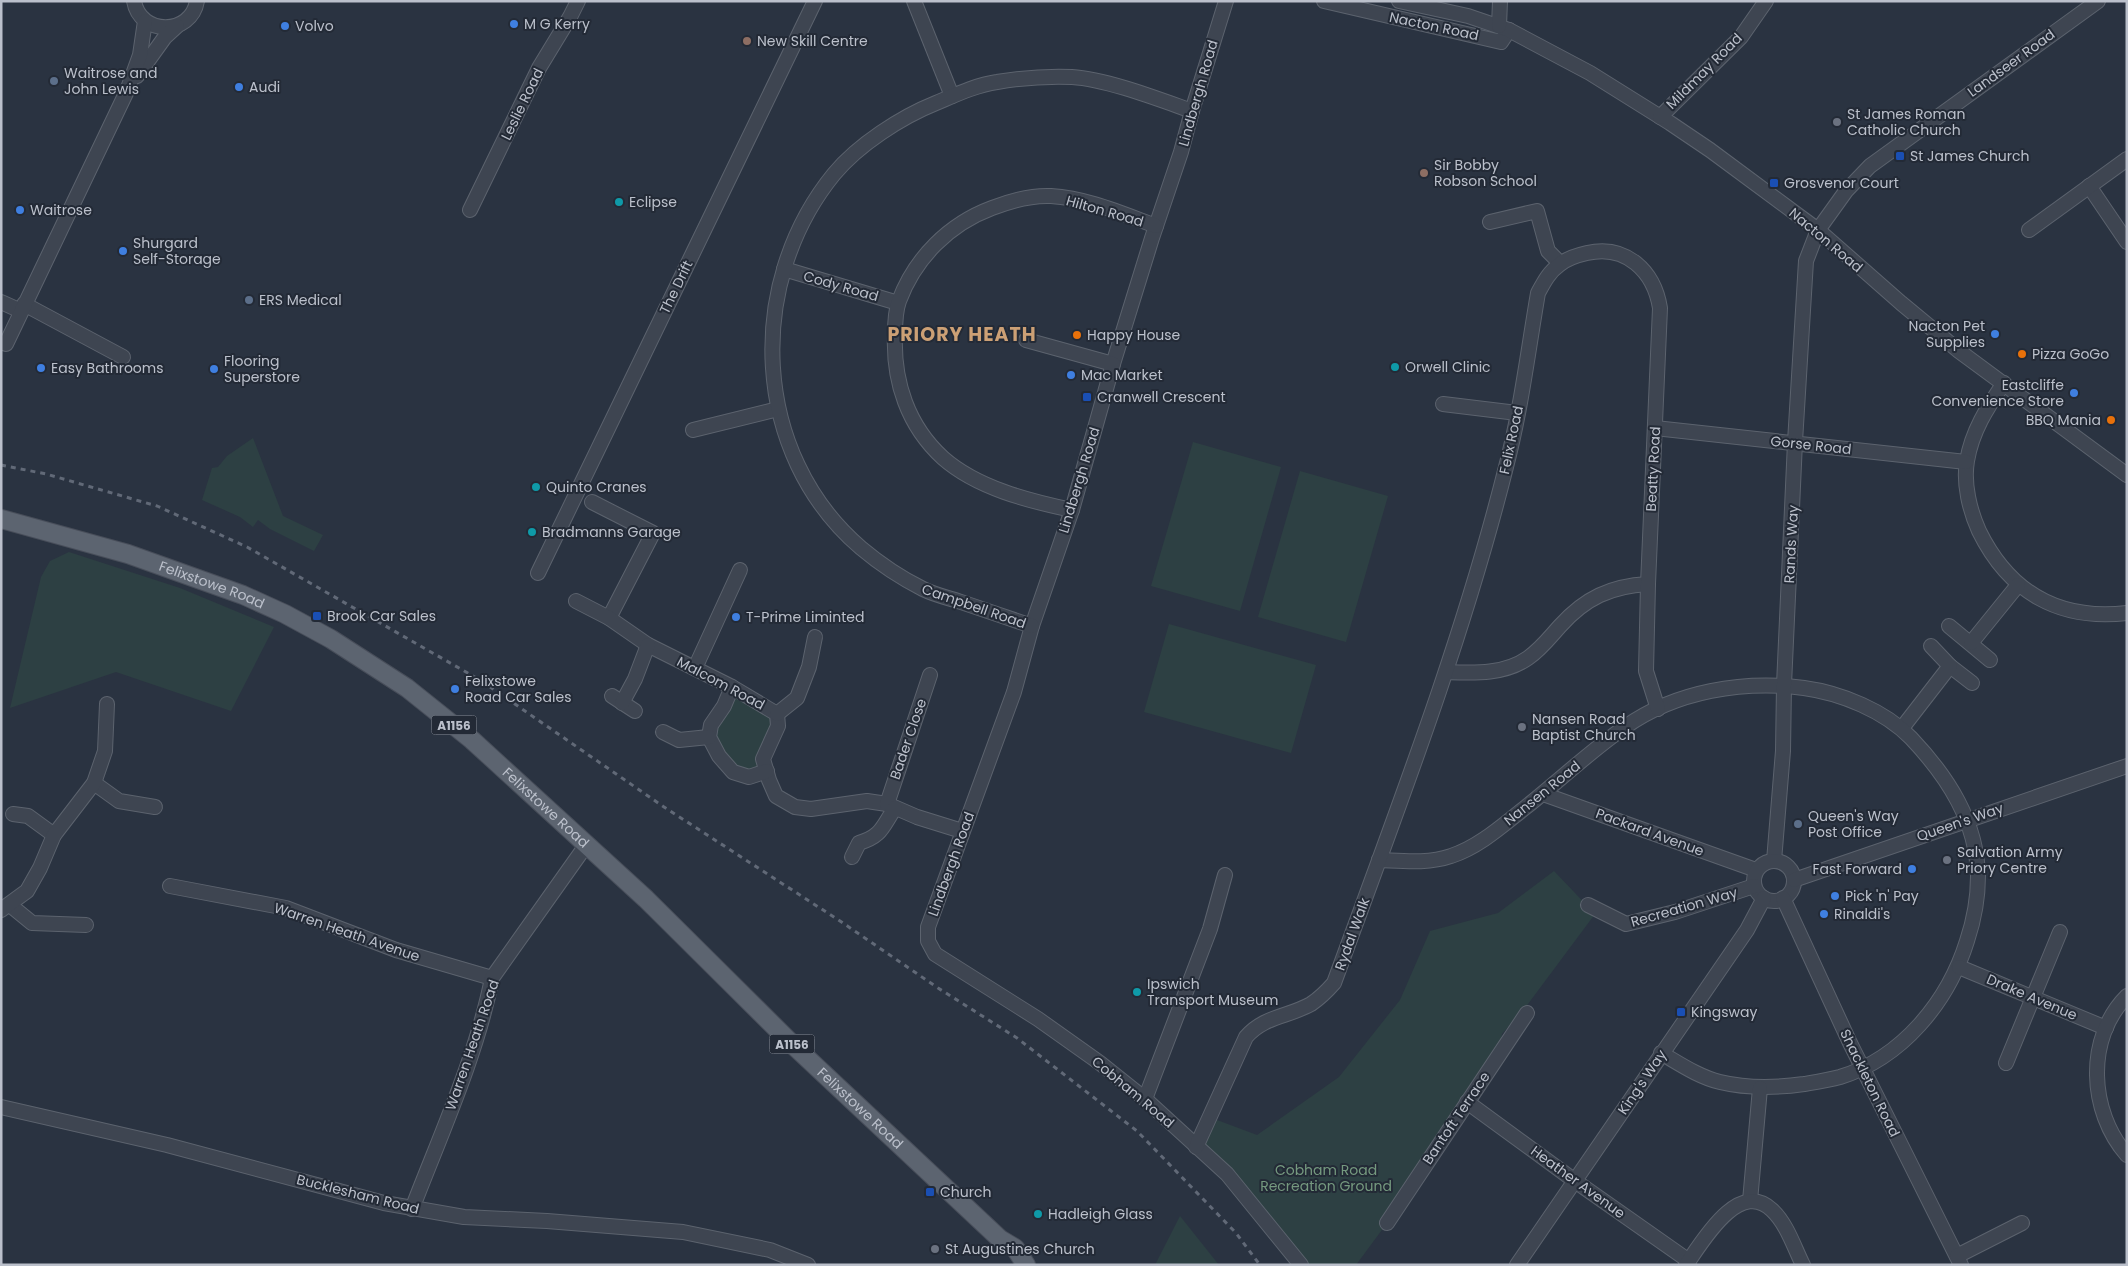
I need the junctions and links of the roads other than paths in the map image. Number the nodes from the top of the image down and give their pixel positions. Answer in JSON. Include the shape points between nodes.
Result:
{"nodes":[{"id":1,"x":134,"y":1,"type":"edge"},
{"id":2,"x":197,"y":1,"type":"edge"},
{"id":3,"x":578,"y":1,"type":"edge"},
{"id":4,"x":815,"y":1,"type":"edge"},
{"id":5,"x":914,"y":1,"type":"edge"},
{"id":6,"x":1226,"y":1,"type":"edge"},
{"id":7,"x":1324,"y":1,"type":"edge"},
{"id":8,"x":1399,"y":1,"type":"edge"},
{"id":9,"x":1500,"y":1,"type":"edge"},
{"id":10,"x":1766,"y":1,"type":"edge"},
{"id":11,"x":2098,"y":1,"type":"edge"},
{"id":12,"x":145,"y":21,"type":"junction"},
{"id":13,"x":177,"y":26,"type":"junction"},
{"id":14,"x":1504,"y":28,"type":"junction"},
{"id":15,"x":126,"y":91,"type":"junction"},
{"id":16,"x":952,"y":96,"type":"junction"},
{"id":17,"x":1192,"y":110,"type":"junction"},
{"id":18,"x":1660,"y":117,"type":"junction"},
{"id":19,"x":2127,"y":159,"type":"edge"},
{"id":20,"x":2089,"y":186,"type":"junction"},
{"id":21,"x":470,"y":210,"type":"dead end"},
{"id":22,"x":1490,"y":222,"type":"dead end"},
{"id":23,"x":1156,"y":226,"type":"junction"},
{"id":24,"x":1818,"y":230,"type":"junction"},
{"id":25,"x":2028,"y":230,"type":"dead end"},
{"id":26,"x":2127,"y":242,"type":"edge"},
{"id":27,"x":1611,"y":251,"type":"joint"},
{"id":28,"x":1560,"y":263,"type":"junction"},
{"id":29,"x":784,"y":269,"type":"junction"},
{"id":30,"x":1,"y":302,"type":"edge"},
{"id":31,"x":898,"y":303,"type":"junction"},
{"id":32,"x":23,"y":307,"type":"junction"},
{"id":33,"x":1026,"y":340,"type":"dead end"},
{"id":34,"x":6,"y":344,"type":"dead end"},
{"id":35,"x":123,"y":357,"type":"dead end"},
{"id":36,"x":1114,"y":364,"type":"junction"},
{"id":37,"x":2004,"y":384,"type":"junction"},
{"id":38,"x":1443,"y":404,"type":"dead end"},
{"id":39,"x":778,"y":410,"type":"junction"},
{"id":40,"x":1517,"y":413,"type":"junction"},
{"id":41,"x":1655,"y":428,"type":"junction"},
{"id":42,"x":693,"y":430,"type":"dead end"},
{"id":43,"x":1795,"y":442,"type":"junction"},
{"id":44,"x":1966,"y":462,"type":"junction"},
{"id":45,"x":2127,"y":475,"type":"edge"},
{"id":46,"x":592,"y":502,"type":"dead end"},
{"id":47,"x":1072,"y":510,"type":"junction"},
{"id":48,"x":1,"y":519,"type":"edge"},
{"id":49,"x":740,"y":570,"type":"dead end"},
{"id":50,"x":538,"y":573,"type":"dead end"},
{"id":51,"x":1648,"y":584,"type":"junction"},
{"id":52,"x":2018,"y":585,"type":"junction"},
{"id":53,"x":576,"y":601,"type":"dead end"},
{"id":54,"x":2127,"y":613,"type":"edge"},
{"id":55,"x":609,"y":618,"type":"junction"},
{"id":56,"x":1032,"y":626,"type":"junction"},
{"id":57,"x":1949,"y":626,"type":"dead end"},
{"id":58,"x":815,"y":637,"type":"dead end"},
{"id":59,"x":1971,"y":643,"type":"junction"},
{"id":60,"x":648,"y":645,"type":"junction"},
{"id":61,"x":1932,"y":646,"type":"dead end"},
{"id":62,"x":1990,"y":660,"type":"dead end"},
{"id":63,"x":1950,"y":666,"type":"junction"},
{"id":64,"x":695,"y":668,"type":"junction"},
{"id":65,"x":1446,"y":672,"type":"junction"},
{"id":66,"x":930,"y":675,"type":"dead end"},
{"id":67,"x":1972,"y":683,"type":"dead end"},
{"id":68,"x":1784,"y":685,"type":"junction"},
{"id":69,"x":732,"y":687,"type":"junction"},
{"id":70,"x":107,"y":704,"type":"dead end"},
{"id":71,"x":1658,"y":708,"type":"junction"},
{"id":72,"x":635,"y":711,"type":"dead end"},
{"id":73,"x":777,"y":714,"type":"junction"},
{"id":74,"x":1902,"y":728,"type":"junction"},
{"id":75,"x":663,"y":732,"type":"dead end"},
{"id":76,"x":710,"y":737,"type":"junction"},
{"id":77,"x":2127,"y":766,"type":"edge"},
{"id":78,"x":767,"y":771,"type":"junction"},
{"id":79,"x":94,"y":783,"type":"junction"},
{"id":80,"x":1543,"y":794,"type":"junction"},
{"id":81,"x":891,"y":806,"type":"junction"},
{"id":82,"x":155,"y":807,"type":"dead end"},
{"id":83,"x":13,"y":814,"type":"dead end"},
{"id":84,"x":1968,"y":820,"type":"junction"},
{"id":85,"x":962,"y":831,"type":"junction"},
{"id":86,"x":54,"y":835,"type":"junction"},
{"id":87,"x":587,"y":844,"type":"junction"},
{"id":88,"x":852,"y":856,"type":"dead end"},
{"id":89,"x":1379,"y":860,"type":"junction"},
{"id":90,"x":1774,"y":860,"type":"junction"},
{"id":91,"x":1756,"y":870,"type":"junction"},
{"id":92,"x":1226,"y":875,"type":"dead end"},
{"id":93,"x":1794,"y":880,"type":"junction"},
{"id":94,"x":170,"y":886,"type":"dead end"},
{"id":95,"x":1754,"y":886,"type":"junction"},
{"id":96,"x":1764,"y":898,"type":"junction"},
{"id":97,"x":1783,"y":898,"type":"junction"},
{"id":98,"x":1588,"y":905,"type":"dead end"},
{"id":99,"x":6,"y":907,"type":"edge"},
{"id":100,"x":86,"y":925,"type":"dead end"},
{"id":101,"x":2060,"y":932,"type":"dead end"},
{"id":102,"x":936,"y":954,"type":"joint"},
{"id":103,"x":1959,"y":967,"type":"junction"},
{"id":104,"x":492,"y":978,"type":"junction"},
{"id":105,"x":2127,"y":996,"type":"edge"},
{"id":106,"x":2033,"y":998,"type":"junction"},
{"id":107,"x":1526,"y":1013,"type":"dead end"},
{"id":108,"x":2106,"y":1028,"type":"junction"},
{"id":109,"x":1661,"y":1053,"type":"junction"},
{"id":110,"x":2006,"y":1062,"type":"dead end"},
{"id":111,"x":1862,"y":1067,"type":"junction"},
{"id":112,"x":1760,"y":1088,"type":"junction"},
{"id":113,"x":1145,"y":1099,"type":"junction"},
{"id":114,"x":1467,"y":1102,"type":"junction"},
{"id":115,"x":1,"y":1107,"type":"edge"},
{"id":116,"x":1196,"y":1147,"type":"junction"},
{"id":117,"x":2127,"y":1155,"type":"edge"},
{"id":118,"x":1575,"y":1181,"type":"junction"},
{"id":119,"x":1750,"y":1201,"type":"junction"},
{"id":120,"x":412,"y":1209,"type":"junction"},
{"id":121,"x":1387,"y":1223,"type":"dead end"},
{"id":122,"x":2022,"y":1223,"type":"dead end"},
{"id":123,"x":1000,"y":1239,"type":"junction"},
{"id":124,"x":1959,"y":1260,"type":"edge"},
{"id":125,"x":1688,"y":1263,"type":"edge"},
{"id":126,"x":808,"y":1265,"type":"edge"},
{"id":127,"x":1010,"y":1265,"type":"edge"},
{"id":128,"x":1026,"y":1265,"type":"edge"},
{"id":129,"x":1301,"y":1265,"type":"edge"},
{"id":130,"x":1517,"y":1265,"type":"edge"},
{"id":131,"x":1803,"y":1265,"type":"edge"}],
"edges":[{"from":1,"to":12,"type":"street"},
{"from":2,"to":13,"type":"street","via":[[186,21]]},
{"from":3,"to":21,"type":"street","name":"Leslie Road","via":[[539,68]]},
{"from":4,"to":50,"type":"street","name":"The Drift"},
{"from":5,"to":16,"type":"street"},
{"from":6,"to":17,"type":"street","name":"Lindbergh Road"},
{"from":7,"to":14,"type":"street","name":"Nacton Road","via":[[1501,42]]},
{"from":8,"to":14,"type":"street","name":"Nacton Road","via":[[1468,16]]},
{"from":9,"to":14,"type":"street"},
{"from":10,"to":18,"type":"street","name":"Mildmay Road","via":[[1741,37]]},
{"from":11,"to":24,"type":"street","name":"Landseer Road","via":[[1870,166],[1846,191]]},
{"from":12,"to":13,"type":"street","via":[[155,27]]},
{"from":12,"to":15,"type":"street","via":[[140,55]]},
{"from":13,"to":15,"type":"street","via":[[165,37]]},
{"from":14,"to":18,"type":"street","name":"Nacton Road","via":[[1590,73]]},
{"from":15,"to":32,"type":"street"},
{"from":16,"to":17,"type":"street","name":"Campbell Road","via":[[994,82],[1072,77],[1100,82]]},
{"from":16,"to":29,"type":"street","name":"Campbell Road","via":[[889,126],[836,171],[798,232]]},
{"from":17,"to":23,"type":"street","name":"Lindbergh Road"},
{"from":18,"to":24,"type":"street","name":"Nacton Road"},
{"from":19,"to":20,"type":"street"},
{"from":20,"to":25,"type":"street"},
{"from":20,"to":26,"type":"street"},
{"from":22,"to":28,"type":"street","via":[[1537,211],[1548,251]]},
{"from":23,"to":31,"type":"street","name":"Hilton Road","via":[[1108,209],[1051,196],[1000,205],[978,213],[934,244],[916,267]]},
{"from":23,"to":36,"type":"street","name":"Lindbergh Road"},
{"from":24,"to":37,"type":"street","name":"Nacton Road","via":[[1907,309]]},
{"from":24,"to":43,"type":"street","name":"Rands Way","via":[[1806,261]]},
{"from":27,"to":28,"type":"street","name":"Felix Road","via":[[1580,254]]},
{"from":27,"to":41,"type":"street","name":"Beatty Road","via":[[1634,262],[1645,272],[1658,295]]},
{"from":28,"to":40,"type":"street","name":"Felix Road","via":[[1547,276],[1538,293]]},
{"from":29,"to":31,"type":"street","name":"Cody Road"},
{"from":29,"to":39,"type":"street","name":"Campbell Road","via":[[776,298],[772,341]]},
{"from":30,"to":32,"type":"street"},
{"from":31,"to":47,"type":"street","name":"Hilton Road","via":[[894,352],[899,385],[912,419],[930,443],[944,458],[974,479],[1044,504]]},
{"from":32,"to":34,"type":"street"},
{"from":32,"to":35,"type":"street"},
{"from":33,"to":36,"type":"street"},
{"from":36,"to":47,"type":"street","name":"Lindbergh Road"},
{"from":37,"to":44,"type":"street","via":[[1978,424]]},
{"from":37,"to":45,"type":"street","name":"Nacton Road"},
{"from":38,"to":40,"type":"street"},
{"from":39,"to":42,"type":"street"},
{"from":39,"to":56,"type":"street","name":"Campbell Road","via":[[808,483],[837,525],[861,548],[889,570],[925,591]]},
{"from":40,"to":65,"type":"street","name":"Felix Road","via":[[1499,493]]},
{"from":41,"to":43,"type":"street","name":"Gorse Road"},
{"from":41,"to":51,"type":"street","name":"Beatty Road"},
{"from":43,"to":44,"type":"street","name":"Gorse Road"},
{"from":43,"to":68,"type":"street","name":"Rands Way"},
{"from":44,"to":52,"type":"street","via":[[1968,493],[1977,526],[2003,571]]},
{"from":46,"to":55,"type":"street","via":[[653,533]]},
{"from":47,"to":56,"type":"street","name":"Lindbergh Road"},
{"from":48,"to":87,"type":"main road","name":"Felixstowe Road","number":"A1156","via":[[86,541],[220,586],[285,614],[331,639],[432,706]]},
{"from":49,"to":64,"type":"street"},
{"from":51,"to":65,"type":"street","via":[[1627,585],[1596,597],[1581,606],[1527,659],[1507,668],[1475,673]]},
{"from":51,"to":71,"type":"street","name":"Beatty Road","via":[[1646,671]]},
{"from":52,"to":54,"type":"street","via":[[2048,602],[2083,613]]},
{"from":52,"to":59,"type":"street"},
{"from":53,"to":55,"type":"street","name":"Malcom Road"},
{"from":55,"to":60,"type":"street","name":"Malcom Road"},
{"from":56,"to":85,"type":"street","name":"Lindbergh Road","via":[[1014,692]]},
{"from":57,"to":59,"type":"street"},
{"from":58,"to":73,"type":"street","via":[[809,667],[797,698]]},
{"from":59,"to":62,"type":"street"},
{"from":60,"to":64,"type":"street","name":"Malcom Road"},
{"from":60,"to":72,"type":"street","via":[[635,679],[617,700]]},
{"from":61,"to":63,"type":"street"},
{"from":63,"to":67,"type":"street"},
{"from":63,"to":74,"type":"street"},
{"from":64,"to":69,"type":"street","name":"Malcom Road"},
{"from":65,"to":89,"type":"street","name":"Rydal Walk"},
{"from":66,"to":81,"type":"street","name":"Bader Close"},
{"from":68,"to":71,"type":"street","name":"Nansen Road","via":[[1720,688]]},
{"from":68,"to":74,"type":"street","name":"Nansen Road","via":[[1819,690],[1848,699]]},
{"from":68,"to":90,"type":"street","name":"Rands Way","via":[[1783,751]]},
{"from":69,"to":73,"type":"street","name":"Malcom Road"},
{"from":69,"to":76,"type":"street","via":[[711,725]]},
{"from":70,"to":79,"type":"street","via":[[105,751]]},
{"from":71,"to":80,"type":"street","name":"Nansen Road","via":[[1626,726]]},
{"from":73,"to":78,"type":"street","name":"Malcom Road","via":[[778,726],[764,759]]},
{"from":74,"to":84,"type":"street","name":"Nansen Road","via":[[1932,761]]},
{"from":75,"to":76,"type":"street","via":[[679,740]]},
{"from":76,"to":78,"type":"street","via":[[719,756],[733,772],[748,776]]},
{"from":77,"to":84,"type":"street","name":"Queen's Way"},
{"from":78,"to":81,"type":"street","name":"Malcom Road","via":[[776,796],[795,807],[811,809],[867,801]]},
{"from":79,"to":82,"type":"street","via":[[119,801]]},
{"from":79,"to":86,"type":"street"},
{"from":80,"to":89,"type":"street","name":"Nansen Road","via":[[1470,849],[1446,858],[1421,862]]},
{"from":80,"to":91,"type":"street","name":"Packard Avenue"},
{"from":81,"to":85,"type":"street","name":"Malcom Road"},
{"from":81,"to":88,"type":"street","name":"Bader Close","via":[[878,834],[859,843]]},
{"from":83,"to":86,"type":"street","via":[[28,816]]},
{"from":84,"to":93,"type":"street","name":"Queen's Way"},
{"from":84,"to":103,"type":"street","name":"Nansen Road","via":[[1977,853],[1978,880],[1976,907]]},
{"from":85,"to":102,"type":"street","name":"Lindbergh Road","via":[[928,927],[928,941]]},
{"from":86,"to":99,"type":"street","via":[[27,891]]},
{"from":87,"to":104,"type":"street","name":"Warren Heath Road"},
{"from":87,"to":123,"type":"main road","name":"Felixstowe Road","number":"A1156","via":[[792,1044]]},
{"from":89,"to":116,"type":"street","name":"Rydal Walk","via":[[1334,983],[1310,1004],[1255,1027],[1246,1037]]},
{"from":90,"to":91,"type":"street"},
{"from":90,"to":93,"type":"street","via":[[1786,864]]},
{"from":91,"to":95,"type":"street"},
{"from":92,"to":113,"type":"street","via":[[1206,938]]},
{"from":93,"to":97,"type":"street","via":[[1790,892]]},
{"from":94,"to":104,"type":"street","name":"Warren Heath Avenue","via":[[286,908],[396,950]]},
{"from":95,"to":96,"type":"street"},
{"from":95,"to":98,"type":"street","name":"Recreation Way","via":[[1626,924]]},
{"from":96,"to":97,"type":"street","via":[[1772,901]]},
{"from":96,"to":109,"type":"street","name":"King's Way","via":[[1748,930]]},
{"from":97,"to":111,"type":"street","name":"Shackleton Road"},
{"from":99,"to":100,"type":"street","via":[[32,923]]},
{"from":101,"to":106,"type":"street"},
{"from":102,"to":113,"type":"street","name":"Cobham Road","via":[[1038,1019]]},
{"from":103,"to":106,"type":"street","name":"Drake Avenue"},
{"from":103,"to":111,"type":"street","name":"Nansen Road","via":[[1939,1001],[1913,1032],[1891,1052]]},
{"from":104,"to":120,"type":"street","name":"Warren Heath Road","via":[[461,1082]]},
{"from":105,"to":108,"type":"street"},
{"from":106,"to":108,"type":"street","name":"Drake Avenue"},
{"from":106,"to":110,"type":"street"},
{"from":107,"to":114,"type":"street","name":"Bantoft Terrace"},
{"from":108,"to":117,"type":"street","via":[[2101,1044],[2098,1089],[2108,1126]]},
{"from":109,"to":112,"type":"street","name":"Nansen Road","via":[[1696,1074],[1718,1082]]},
{"from":109,"to":118,"type":"street","name":"King's Way"},
{"from":111,"to":112,"type":"street","name":"Nansen Road","via":[[1840,1077]]},
{"from":111,"to":124,"type":"street","name":"Shackleton Road"},
{"from":112,"to":119,"type":"street"},
{"from":113,"to":116,"type":"street","name":"Cobham Road"},
{"from":114,"to":118,"type":"street","name":"Heather Avenue"},
{"from":114,"to":121,"type":"street","name":"Bantoft Terrace"},
{"from":115,"to":120,"type":"street","name":"Bucklesham Road","via":[[167,1145]]},
{"from":116,"to":129,"type":"street","name":"Cobham Road","via":[[1227,1174]]},
{"from":118,"to":125,"type":"street","name":"Heather Avenue"},
{"from":118,"to":130,"type":"street","name":"King's Way"},
{"from":119,"to":125,"type":"street","via":[[1738,1204],[1722,1216]]},
{"from":119,"to":131,"type":"street","via":[[1762,1203],[1772,1210]]},
{"from":120,"to":126,"type":"street","name":"Bucklesham Road","via":[[464,1217],[652,1228],[696,1234],[770,1250]]},
{"from":122,"to":124,"type":"street"},
{"from":123,"to":127,"type":"main road","name":"Felixstowe Road","number":"A1156"},
{"from":123,"to":128,"type":"main road","name":"Felixstowe Road","number":"A1156","via":[[1014,1248]]}]}
